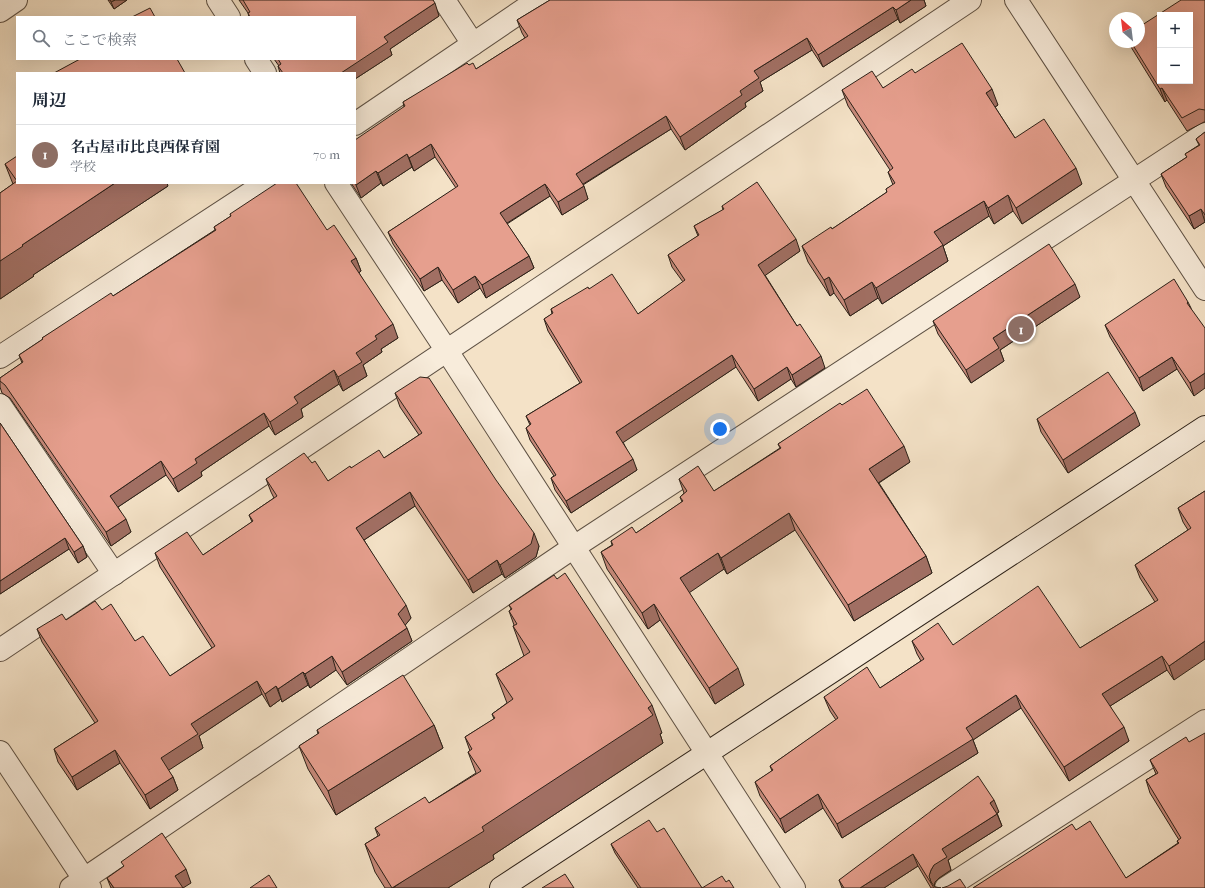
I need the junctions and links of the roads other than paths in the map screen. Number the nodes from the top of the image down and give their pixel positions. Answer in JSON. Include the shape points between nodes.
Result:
{"nodes":[{"id":1,"x":16,"y":0,"type":"edge"},
{"id":2,"x":218,"y":0,"type":"edge"},
{"id":3,"x":444,"y":0,"type":"edge"},
{"id":4,"x":538,"y":0,"type":"edge"},
{"id":5,"x":970,"y":0,"type":"edge"},
{"id":6,"x":1016,"y":0,"type":"edge"},
{"id":7,"x":0,"y":11,"type":"edge"},
{"id":8,"x":228,"y":16,"type":"edge"},
{"id":9,"x":473,"y":44,"type":"junction"},
{"id":10,"x":257,"y":60,"type":"edge"},
{"id":11,"x":264,"y":72,"type":"edge"},
{"id":12,"x":356,"y":123,"type":"edge"},
{"id":13,"x":1205,"y":134,"type":"edge"},
{"id":14,"x":1134,"y":181,"type":"junction"},
{"id":15,"x":264,"y":184,"type":"edge"},
{"id":16,"x":337,"y":184,"type":"edge"},
{"id":17,"x":1205,"y":289,"type":"edge"},
{"id":18,"x":447,"y":351,"type":"junction"},
{"id":19,"x":0,"y":357,"type":"edge"},
{"id":20,"x":0,"y":405,"type":"edge"},
{"id":21,"x":1205,"y":427,"type":"edge"},
{"id":22,"x":574,"y":547,"type":"junction"},
{"id":23,"x":114,"y":574,"type":"junction"},
{"id":24,"x":0,"y":650,"type":"edge"},
{"id":25,"x":1205,"y":721,"type":"edge"},
{"id":26,"x":0,"y":752,"type":"edge"},
{"id":27,"x":707,"y":754,"type":"junction"},
{"id":28,"x":81,"y":885,"type":"edge"},
{"id":29,"x":501,"y":888,"type":"edge"},
{"id":30,"x":794,"y":888,"type":"edge"},
{"id":31,"x":946,"y":888,"type":"edge"}],
"edges":[{"from":1,"to":7,"type":"street"},
{"from":2,"to":8,"type":"street"},
{"from":3,"to":9,"type":"street"},
{"from":4,"to":9,"type":"street"},
{"from":5,"to":18,"type":"street"},
{"from":6,"to":14,"type":"street"},
{"from":9,"to":12,"type":"street"},
{"from":10,"to":11,"type":"street"},
{"from":13,"to":14,"type":"street"},
{"from":14,"to":17,"type":"street"},
{"from":14,"to":22,"type":"street"},
{"from":15,"to":19,"type":"street"},
{"from":16,"to":18,"type":"street"},
{"from":18,"to":22,"type":"street"},
{"from":18,"to":23,"type":"street"},
{"from":20,"to":23,"type":"street"},
{"from":21,"to":27,"type":"street"},
{"from":22,"to":27,"type":"street"},
{"from":22,"to":28,"type":"street"},
{"from":23,"to":24,"type":"street"},
{"from":25,"to":31,"type":"street"},
{"from":26,"to":28,"type":"street"},
{"from":27,"to":29,"type":"street"},
{"from":27,"to":30,"type":"street"}]}
